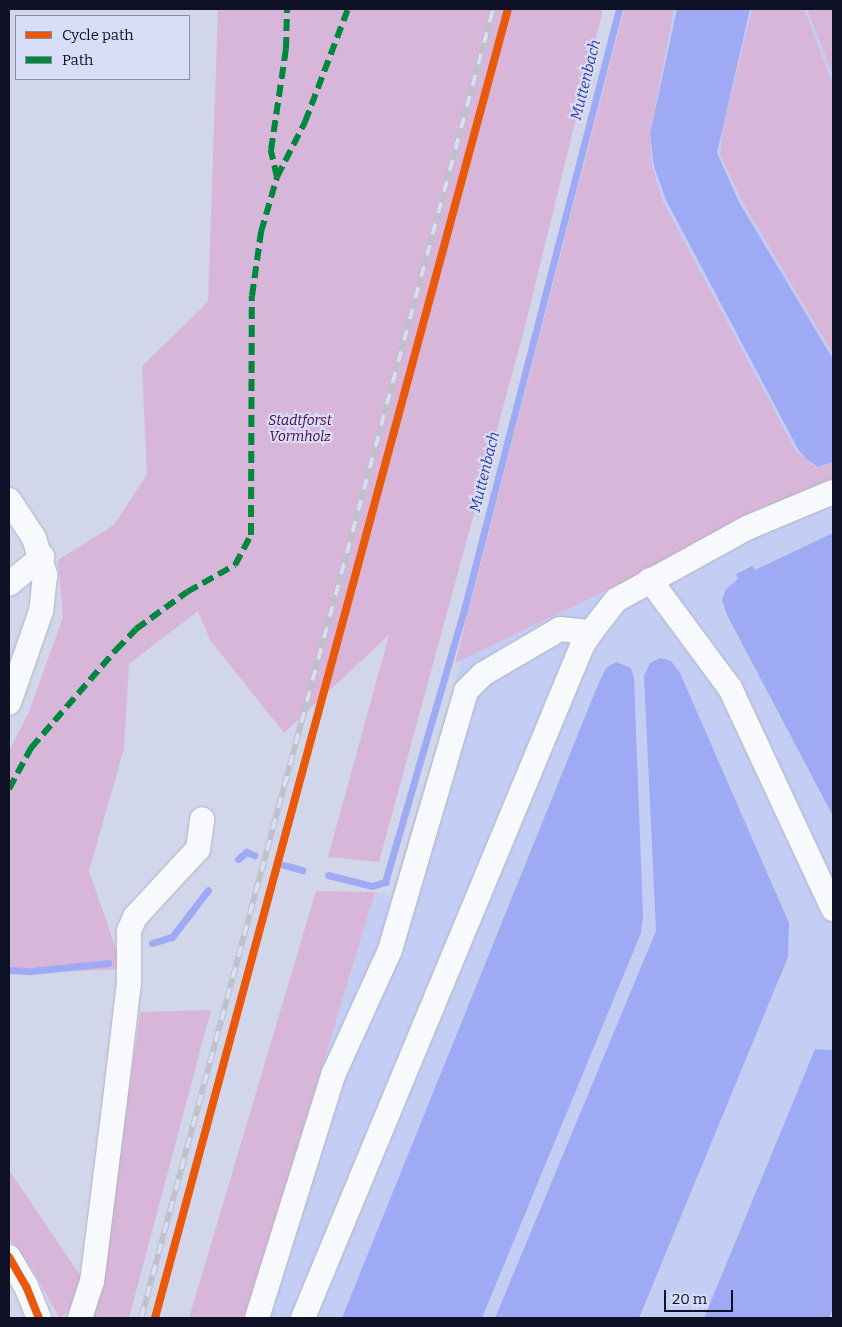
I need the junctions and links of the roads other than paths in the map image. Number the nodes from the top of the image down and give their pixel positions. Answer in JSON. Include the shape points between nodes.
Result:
{"nodes":[{"id":1,"x":833,"y":492,"type":"edge"},
{"id":2,"x":9,"y":500,"type":"edge"},
{"id":3,"x":42,"y":557,"type":"junction"},
{"id":4,"x":650,"y":580,"type":"junction"},
{"id":5,"x":9,"y":584,"type":"edge"},
{"id":6,"x":591,"y":632,"type":"junction"},
{"id":7,"x":9,"y":703,"type":"edge"},
{"id":8,"x":202,"y":819,"type":"dead end"},
{"id":9,"x":833,"y":909,"type":"edge"},
{"id":10,"x":9,"y":1257,"type":"edge"},
{"id":11,"x":39,"y":1318,"type":"edge"},
{"id":12,"x":80,"y":1318,"type":"edge"},
{"id":13,"x":257,"y":1318,"type":"edge"},
{"id":14,"x":303,"y":1318,"type":"edge"}],
"edges":[{"from":1,"to":4,"type":"street","via":[[749,527]]},
{"from":2,"to":3,"type":"street","via":[[24,520]]},
{"from":3,"to":5,"type":"street"},
{"from":3,"to":7,"type":"street","via":[[45,592],[41,611]]},
{"from":4,"to":6,"type":"street","via":[[616,600]]},
{"from":4,"to":9,"type":"street","via":[[730,688]]},
{"from":6,"to":13,"type":"street","via":[[560,630],[484,674],[466,691],[390,950],[334,1073]]},
{"from":6,"to":14,"type":"street","via":[[582,646]]},
{"from":8,"to":12,"type":"street","via":[[198,849],[136,917],[129,930],[129,982],[115,1100],[92,1282]]},
{"from":10,"to":11,"type":"street"}]}
